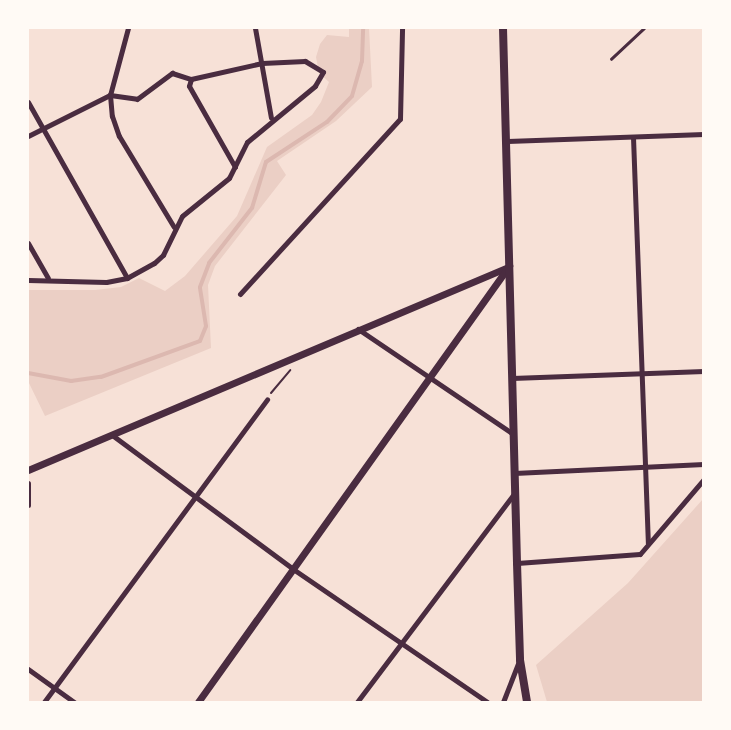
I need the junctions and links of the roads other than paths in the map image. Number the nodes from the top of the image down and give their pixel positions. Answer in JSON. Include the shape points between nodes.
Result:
{"nodes":[{"id":1,"x":128,"y":28,"type":"edge"},
{"id":2,"x":255,"y":28,"type":"edge"},
{"id":3,"x":402,"y":28,"type":"edge"},
{"id":4,"x":503,"y":28,"type":"edge"},
{"id":5,"x":644,"y":28,"type":"edge"},
{"id":6,"x":611,"y":59,"type":"dead end"},
{"id":7,"x":262,"y":63,"type":"junction"},
{"id":8,"x":191,"y":79,"type":"junction"},
{"id":9,"x":110,"y":95,"type":"junction"},
{"id":10,"x":28,"y":102,"type":"edge"},
{"id":11,"x":271,"y":118,"type":"junction"},
{"id":12,"x":42,"y":127,"type":"junction"},
{"id":13,"x":704,"y":134,"type":"edge"},
{"id":14,"x":28,"y":136,"type":"edge"},
{"id":15,"x":633,"y":137,"type":"junction"},
{"id":16,"x":504,"y":141,"type":"junction"},
{"id":17,"x":235,"y":167,"type":"junction"},
{"id":18,"x":174,"y":227,"type":"junction"},
{"id":19,"x":28,"y":243,"type":"edge"},
{"id":20,"x":509,"y":266,"type":"junction"},
{"id":21,"x":48,"y":278,"type":"junction"},
{"id":22,"x":127,"y":278,"type":"junction"},
{"id":23,"x":28,"y":280,"type":"edge"},
{"id":24,"x":240,"y":294,"type":"dead end"},
{"id":25,"x":358,"y":329,"type":"junction"},
{"id":26,"x":704,"y":371,"type":"edge"},
{"id":27,"x":642,"y":373,"type":"junction"},
{"id":28,"x":429,"y":378,"type":"junction"},
{"id":29,"x":512,"y":378,"type":"junction"},
{"id":30,"x":267,"y":399,"type":"road end"},
{"id":31,"x":513,"y":434,"type":"junction"},
{"id":32,"x":112,"y":435,"type":"junction"},
{"id":33,"x":704,"y":464,"type":"edge"},
{"id":34,"x":646,"y":468,"type":"junction"},
{"id":35,"x":28,"y":470,"type":"edge"},
{"id":36,"x":514,"y":473,"type":"junction"},
{"id":37,"x":704,"y":479,"type":"edge"},
{"id":38,"x":28,"y":484,"type":"edge"},
{"id":39,"x":514,"y":494,"type":"junction"},
{"id":40,"x":197,"y":498,"type":"junction"},
{"id":41,"x":28,"y":505,"type":"edge"},
{"id":42,"x":648,"y":544,"type":"junction"},
{"id":43,"x":516,"y":563,"type":"junction"},
{"id":44,"x":293,"y":569,"type":"junction"},
{"id":45,"x":402,"y":645,"type":"junction"},
{"id":46,"x":520,"y":660,"type":"junction"},
{"id":47,"x":28,"y":669,"type":"edge"},
{"id":48,"x":54,"y":688,"type":"junction"},
{"id":49,"x":44,"y":702,"type":"edge"},
{"id":50,"x":74,"y":702,"type":"edge"},
{"id":51,"x":198,"y":702,"type":"edge"},
{"id":52,"x":357,"y":702,"type":"edge"},
{"id":53,"x":487,"y":702,"type":"edge"},
{"id":54,"x":503,"y":702,"type":"edge"},
{"id":55,"x":527,"y":702,"type":"edge"}],
"edges":[{"from":1,"to":9,"type":"street"},
{"from":2,"to":7,"type":"street"},
{"from":3,"to":24,"type":"street","via":[[400,118]]},
{"from":4,"to":16,"type":"main road"},
{"from":5,"to":6,"type":"lane"},
{"from":7,"to":8,"type":"street"},
{"from":7,"to":11,"type":"street"},
{"from":7,"to":11,"type":"street","via":[[305,61],[322,70],[315,86]]},
{"from":8,"to":9,"type":"street","via":[[182,74],[165,75],[137,99]]},
{"from":8,"to":17,"type":"street","via":[[189,86]]},
{"from":9,"to":12,"type":"street"},
{"from":9,"to":18,"type":"street","via":[[119,136]]},
{"from":10,"to":12,"type":"street"},
{"from":11,"to":17,"type":"street","via":[[246,142]]},
{"from":12,"to":14,"type":"street"},
{"from":12,"to":22,"type":"street"},
{"from":13,"to":15,"type":"street"},
{"from":15,"to":16,"type":"street"},
{"from":15,"to":27,"type":"street"},
{"from":16,"to":20,"type":"main road"},
{"from":17,"to":18,"type":"street"},
{"from":18,"to":22,"type":"street","via":[[163,255]]},
{"from":19,"to":21,"type":"street"},
{"from":20,"to":25,"type":"street"},
{"from":20,"to":28,"type":"street"},
{"from":20,"to":29,"type":"main road"},
{"from":21,"to":22,"type":"street","via":[[106,282]]},
{"from":21,"to":23,"type":"street"},
{"from":25,"to":28,"type":"street"},
{"from":25,"to":32,"type":"street"},
{"from":26,"to":27,"type":"street"},
{"from":27,"to":29,"type":"street"},
{"from":27,"to":34,"type":"street"},
{"from":28,"to":31,"type":"street"},
{"from":28,"to":44,"type":"street"},
{"from":29,"to":31,"type":"main road"},
{"from":30,"to":40,"type":"street"},
{"from":31,"to":36,"type":"main road"},
{"from":32,"to":35,"type":"street"},
{"from":32,"to":40,"type":"street"},
{"from":33,"to":34,"type":"street"},
{"from":34,"to":36,"type":"street"},
{"from":34,"to":42,"type":"street"},
{"from":36,"to":39,"type":"main road"},
{"from":37,"to":42,"type":"street"},
{"from":38,"to":41,"type":"street"},
{"from":39,"to":43,"type":"main road"},
{"from":39,"to":45,"type":"street"},
{"from":40,"to":44,"type":"street"},
{"from":40,"to":48,"type":"street"},
{"from":42,"to":43,"type":"street","via":[[640,554]]},
{"from":43,"to":46,"type":"main road"},
{"from":44,"to":45,"type":"street"},
{"from":44,"to":51,"type":"street"},
{"from":45,"to":52,"type":"street"},
{"from":45,"to":53,"type":"street"},
{"from":46,"to":54,"type":"street"},
{"from":46,"to":55,"type":"main road"},
{"from":47,"to":48,"type":"street"},
{"from":48,"to":49,"type":"street"},
{"from":48,"to":50,"type":"street"}]}
